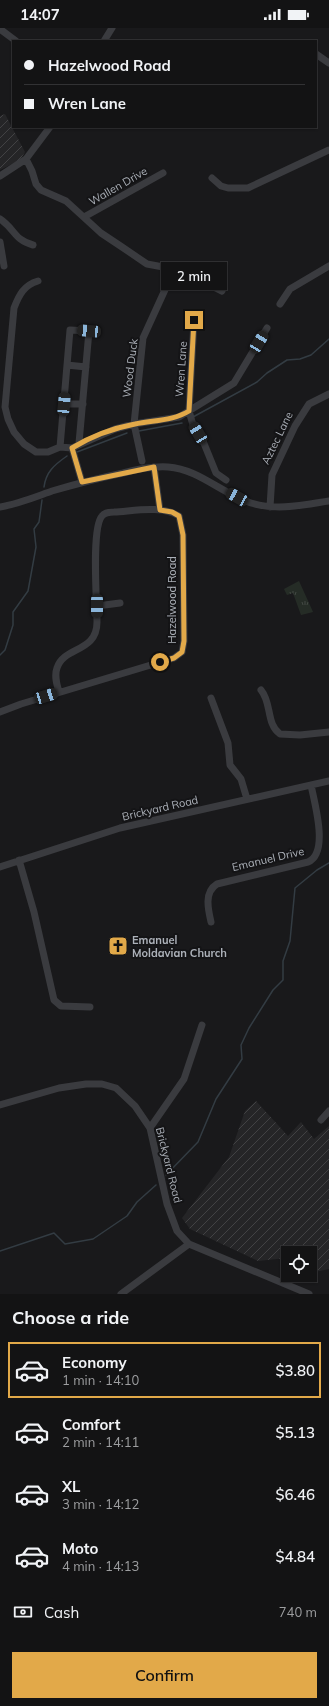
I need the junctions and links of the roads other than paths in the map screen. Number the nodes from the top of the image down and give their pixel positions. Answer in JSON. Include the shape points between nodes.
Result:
{"nodes":[{"id":1,"x":112,"y":28,"type":"edge"},
{"id":2,"x":0,"y":29,"type":"edge"},
{"id":3,"x":15,"y":40,"type":"edge"},
{"id":4,"x":105,"y":40,"type":"edge"},
{"id":5,"x":317,"y":55,"type":"edge"},
{"id":6,"x":329,"y":63,"type":"edge"},
{"id":7,"x":49,"y":128,"type":"edge"},
{"id":8,"x":329,"y":150,"type":"edge"},
{"id":9,"x":26,"y":159,"type":"junction"},
{"id":10,"x":163,"y":173,"type":"dead end"},
{"id":11,"x":0,"y":176,"type":"edge"},
{"id":12,"x":212,"y":178,"type":"dead end"},
{"id":13,"x":84,"y":217,"type":"junction"},
{"id":14,"x":0,"y":219,"type":"edge"},
{"id":15,"x":0,"y":242,"type":"edge"},
{"id":16,"x":33,"y":245,"type":"dead end"},
{"id":17,"x":4,"y":266,"type":"dead end"},
{"id":18,"x":329,"y":266,"type":"edge"},
{"id":19,"x":38,"y":281,"type":"dead end"},
{"id":20,"x":168,"y":281,"type":"dead end"},
{"id":21,"x":222,"y":291,"type":"dead end"},
{"id":22,"x":280,"y":304,"type":"dead end"},
{"id":23,"x":194,"y":320,"type":"dead end"},
{"id":24,"x":267,"y":328,"type":"dead end"},
{"id":25,"x":67,"y":365,"type":"junction"},
{"id":26,"x":86,"y":367,"type":"junction"},
{"id":27,"x":329,"y":394,"type":"edge"},
{"id":28,"x":64,"y":404,"type":"junction"},
{"id":29,"x":83,"y":404,"type":"junction"},
{"id":30,"x":189,"y":411,"type":"junction"},
{"id":31,"x":134,"y":424,"type":"junction"},
{"id":32,"x":79,"y":444,"type":"junction"},
{"id":33,"x":60,"y":447,"type":"junction"},
{"id":34,"x":72,"y":448,"type":"junction"},
{"id":35,"x":142,"y":461,"type":"dead end"},
{"id":36,"x":154,"y":467,"type":"junction"},
{"id":37,"x":226,"y":480,"type":"dead end"},
{"id":38,"x":82,"y":482,"type":"junction"},
{"id":39,"x":329,"y":501,"type":"edge"},
{"id":40,"x":0,"y":507,"type":"edge"},
{"id":41,"x":270,"y":507,"type":"junction"},
{"id":42,"x":160,"y":510,"type":"junction"},
{"id":43,"x":120,"y":603,"type":"dead end"},
{"id":44,"x":97,"y":606,"type":"junction"},
{"id":45,"x":261,"y":690,"type":"dead end"},
{"id":46,"x":59,"y":692,"type":"junction"},
{"id":47,"x":211,"y":698,"type":"dead end"},
{"id":48,"x":0,"y":712,"type":"edge"},
{"id":49,"x":329,"y":732,"type":"edge"},
{"id":50,"x":329,"y":781,"type":"edge"},
{"id":51,"x":311,"y":786,"type":"junction"},
{"id":52,"x":247,"y":799,"type":"junction"},
{"id":53,"x":19,"y":860,"type":"junction"},
{"id":54,"x":0,"y":867,"type":"edge"},
{"id":55,"x":211,"y":922,"type":"dead end"},
{"id":56,"x":90,"y":1007,"type":"dead end"},
{"id":57,"x":202,"y":1025,"type":"dead end"},
{"id":58,"x":0,"y":1105,"type":"edge"},
{"id":59,"x":329,"y":1111,"type":"edge"},
{"id":60,"x":321,"y":1120,"type":"dead end"},
{"id":61,"x":150,"y":1128,"type":"junction"},
{"id":62,"x":189,"y":1244,"type":"junction"},
{"id":63,"x":121,"y":1294,"type":"edge"},
{"id":64,"x":309,"y":1294,"type":"edge"}],
"edges":[{"from":1,"to":4,"type":"street"},
{"from":2,"to":3,"type":"street"},
{"from":5,"to":6,"type":"street"},
{"from":7,"to":9,"type":"street"},
{"from":8,"to":12,"type":"street","via":[[248,188],[228,188],[221,186]]},
{"from":9,"to":11,"type":"street"},
{"from":9,"to":13,"type":"street","via":[[41,190],[66,201]]},
{"from":10,"to":13,"type":"street","name":"Wallen Drive"},
{"from":13,"to":21,"type":"street","via":[[101,233],[147,264],[174,269]]},
{"from":14,"to":16,"type":"street","via":[[23,242]]},
{"from":15,"to":17,"type":"street"},
{"from":18,"to":22,"type":"street","via":[[290,290]]},
{"from":19,"to":33,"type":"street","via":[[31,283],[20,293],[14,308],[5,407],[14,432],[24,444],[36,452],[48,452]]},
{"from":20,"to":31,"type":"street","name":"Wood Duck","via":[[143,338]]},
{"from":23,"to":30,"type":"street","name":"Wren Lane"},
{"from":24,"to":30,"type":"street","via":[[234,383]]},
{"from":25,"to":26,"type":"street"},
{"from":25,"to":26,"type":"street","via":[[70,330],[89,331]]},
{"from":25,"to":28,"type":"street"},
{"from":26,"to":29,"type":"street"},
{"from":27,"to":41,"type":"street","name":"Aztec Lane","via":[[309,404],[295,426],[272,475]]},
{"from":28,"to":29,"type":"street"},
{"from":28,"to":33,"type":"street"},
{"from":29,"to":32,"type":"street"},
{"from":30,"to":31,"type":"street","via":[[179,417]]},
{"from":30,"to":37,"type":"street","name":"Wren Lane","via":[[216,473]]},
{"from":31,"to":32,"type":"street"},
{"from":31,"to":35,"type":"street","name":"Wood Duck"},
{"from":32,"to":34,"type":"street"},
{"from":33,"to":34,"type":"street"},
{"from":34,"to":38,"type":"street"},
{"from":36,"to":38,"type":"street"},
{"from":36,"to":41,"type":"street","via":[[181,469],[250,502]]},
{"from":36,"to":42,"type":"street"},
{"from":38,"to":40,"type":"street","via":[[17,504]]},
{"from":39,"to":41,"type":"street"},
{"from":42,"to":44,"type":"street","via":[[106,513],[102,516],[98,526],[96,552]]},
{"from":42,"to":46,"type":"street","name":"Hazelwood Road","via":[[179,516],[183,535],[182,652],[174,658]]},
{"from":43,"to":44,"type":"street"},
{"from":44,"to":46,"type":"street","via":[[97,630],[90,642],[63,658],[56,668]]},
{"from":45,"to":49,"type":"street","via":[[273,727],[280,734]]},
{"from":46,"to":48,"type":"street","name":"Hazelwood Road"},
{"from":47,"to":52,"type":"street","via":[[228,743],[230,765],[241,779]]},
{"from":50,"to":51,"type":"street","name":"Brickyard Road"},
{"from":51,"to":52,"type":"street","name":"Brickyard Road"},
{"from":51,"to":55,"type":"street","name":"Emanuel Drive","via":[[322,833],[316,858],[217,884],[210,890],[208,898]]},
{"from":52,"to":53,"type":"street","name":"Brickyard Road","via":[[120,828]]},
{"from":53,"to":54,"type":"street","name":"Brickyard Road"},
{"from":53,"to":56,"type":"street","via":[[54,1000],[61,1006]]},
{"from":57,"to":61,"type":"street","via":[[184,1079]]},
{"from":58,"to":61,"type":"street","name":"Brickyard Road","via":[[60,1088],[102,1084],[116,1088],[135,1106]]},
{"from":59,"to":60,"type":"street"},
{"from":61,"to":62,"type":"street","name":"Brickyard Road","via":[[167,1204],[177,1231]]},
{"from":62,"to":63,"type":"street"},
{"from":62,"to":64,"type":"street","name":"Brickyard Road"}]}
